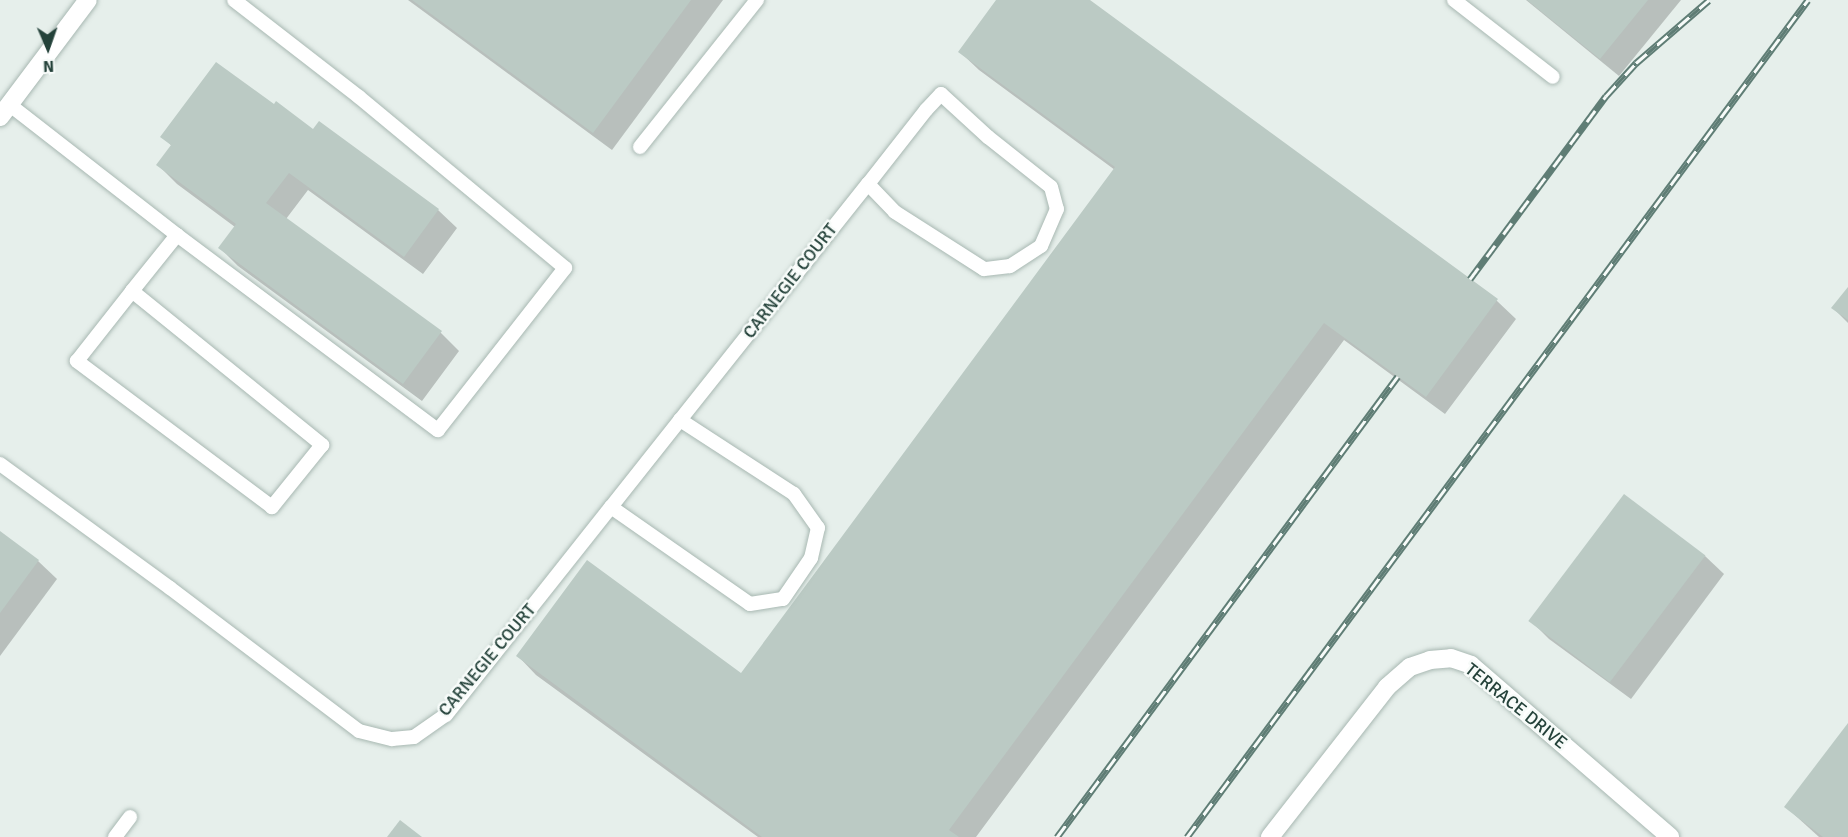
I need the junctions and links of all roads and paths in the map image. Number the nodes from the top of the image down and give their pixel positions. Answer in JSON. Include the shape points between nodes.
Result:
{"nodes":[{"id":1,"x":88,"y":0,"type":"edge"},
{"id":2,"x":234,"y":0,"type":"edge"},
{"id":3,"x":757,"y":0,"type":"edge"},
{"id":4,"x":1455,"y":0,"type":"edge"},
{"id":5,"x":1553,"y":77,"type":"dead end"},
{"id":6,"x":5,"y":111,"type":"edge"},
{"id":7,"x":640,"y":147,"type":"dead end"},
{"id":8,"x":868,"y":184,"type":"junction"},
{"id":9,"x":177,"y":235,"type":"junction"},
{"id":10,"x":132,"y":291,"type":"junction"},
{"id":11,"x":680,"y":420,"type":"junction"},
{"id":12,"x":0,"y":464,"type":"edge"},
{"id":13,"x":611,"y":507,"type":"junction"},
{"id":14,"x":130,"y":817,"type":"dead end"},
{"id":15,"x":115,"y":837,"type":"edge"},
{"id":16,"x":1270,"y":837,"type":"edge"},
{"id":17,"x":1670,"y":837,"type":"edge"}],
"edges":[{"from":1,"to":6,"type":"street"},
{"from":2,"to":9,"type":"lane","via":[[359,97],[565,268],[438,430]]},
{"from":3,"to":7,"type":"lane"},
{"from":4,"to":5,"type":"lane"},
{"from":6,"to":9,"type":"lane"},
{"from":8,"to":8,"type":"lane","name":"CARNEGIE COURT","via":[[895,212],[984,269],[1010,267],[1041,246],[1057,209],[1052,187],[941,94]]},
{"from":8,"to":11,"type":"lane","name":"CARNEGIE COURT"},
{"from":9,"to":10,"type":"lane"},
{"from":10,"to":10,"type":"lane","via":[[77,362],[272,507],[322,445]]},
{"from":11,"to":13,"type":"lane","name":"CARNEGIE COURT"},
{"from":11,"to":13,"type":"lane","via":[[794,494],[818,528],[811,558],[783,600],[750,604]]},
{"from":12,"to":13,"type":"lane","name":"CARNEGIE COURT","via":[[359,731],[392,739],[414,737],[446,714]]},
{"from":14,"to":15,"type":"lane"},
{"from":16,"to":17,"type":"street","name":"TERRACE DRIVE","via":[[1386,687],[1410,667],[1451,658],[1471,665]]}]}
